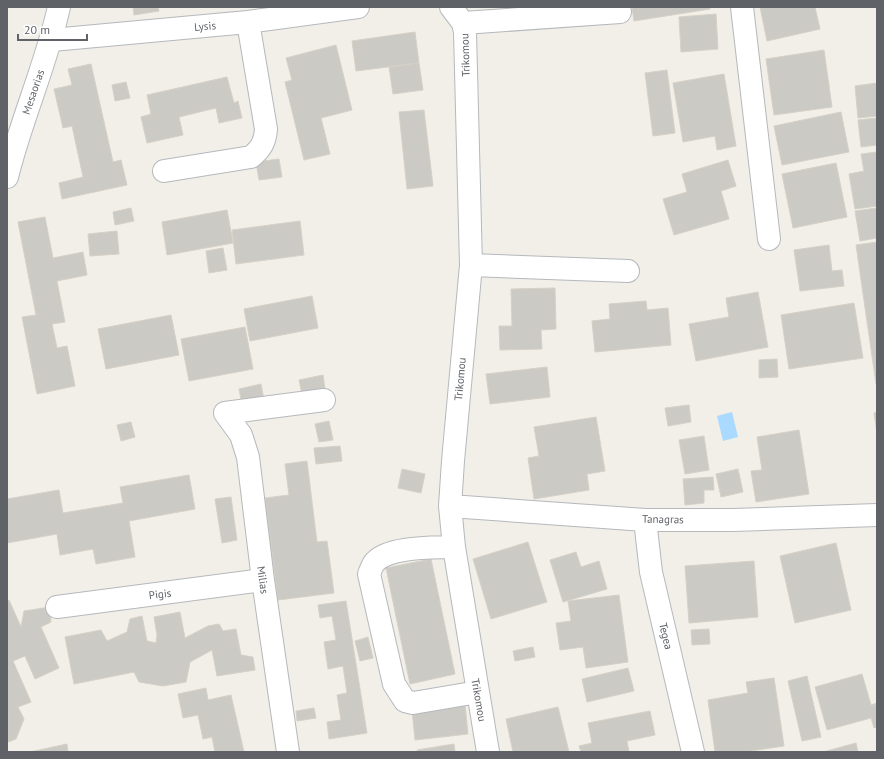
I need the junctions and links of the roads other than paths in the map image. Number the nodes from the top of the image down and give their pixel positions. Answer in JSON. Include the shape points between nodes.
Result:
{"nodes":[{"id":1,"x":59,"y":7,"type":"edge"},
{"id":2,"x":358,"y":7,"type":"edge"},
{"id":3,"x":742,"y":7,"type":"edge"},
{"id":4,"x":620,"y":12,"type":"dead end"},
{"id":5,"x":457,"y":15,"type":"edge"},
{"id":6,"x":248,"y":22,"type":"junction"},
{"id":7,"x":52,"y":40,"type":"junction"},
{"id":8,"x":11,"y":144,"type":"edge"},
{"id":9,"x":164,"y":171,"type":"dead end"},
{"id":10,"x":7,"y":177,"type":"edge"},
{"id":11,"x":769,"y":239,"type":"dead end"},
{"id":12,"x":471,"y":266,"type":"junction"},
{"id":13,"x":628,"y":271,"type":"dead end"},
{"id":14,"x":324,"y":400,"type":"dead end"},
{"id":15,"x":450,"y":506,"type":"junction"},
{"id":16,"x":877,"y":515,"type":"edge"},
{"id":17,"x":645,"y":520,"type":"junction"},
{"id":18,"x":454,"y":547,"type":"junction"},
{"id":19,"x":263,"y":580,"type":"junction"},
{"id":20,"x":57,"y":607,"type":"dead end"},
{"id":21,"x":478,"y":692,"type":"junction"},
{"id":22,"x":288,"y":752,"type":"edge"},
{"id":23,"x":488,"y":752,"type":"edge"},
{"id":24,"x":693,"y":752,"type":"edge"}],
"edges":[{"from":1,"to":7,"type":"street","name":"Mesaorias"},
{"from":2,"to":6,"type":"street","name":"Lysis"},
{"from":3,"to":11,"type":"street"},
{"from":4,"to":5,"type":"street"},
{"from":5,"to":12,"type":"street","name":"Trikomou","via":[[465,32]]},
{"from":6,"to":7,"type":"street","name":"Lysis"},
{"from":6,"to":9,"type":"street","via":[[266,129],[265,140],[260,149],[251,157]]},
{"from":7,"to":8,"type":"street","name":"Mesaorias"},
{"from":8,"to":10,"type":"street","name":"Mesaorias"},
{"from":12,"to":13,"type":"street"},
{"from":12,"to":15,"type":"street","name":"Trikomou"},
{"from":14,"to":19,"type":"street","name":"Milias","via":[[225,413],[241,435],[248,457]]},
{"from":15,"to":17,"type":"street","name":"Tanagras"},
{"from":15,"to":18,"type":"street","name":"Trikomou"},
{"from":16,"to":17,"type":"street","name":"Tanagras"},
{"from":17,"to":24,"type":"street","name":"Tegea","via":[[651,572]]},
{"from":18,"to":21,"type":"street","name":"Trikomou"},
{"from":18,"to":21,"type":"street","via":[[403,550],[384,556],[375,562],[369,574],[394,684],[405,701],[413,703]]},
{"from":19,"to":20,"type":"street","name":"Pigis"},
{"from":19,"to":22,"type":"street","name":"Milias"},
{"from":21,"to":23,"type":"street","name":"Trikomou"}]}
